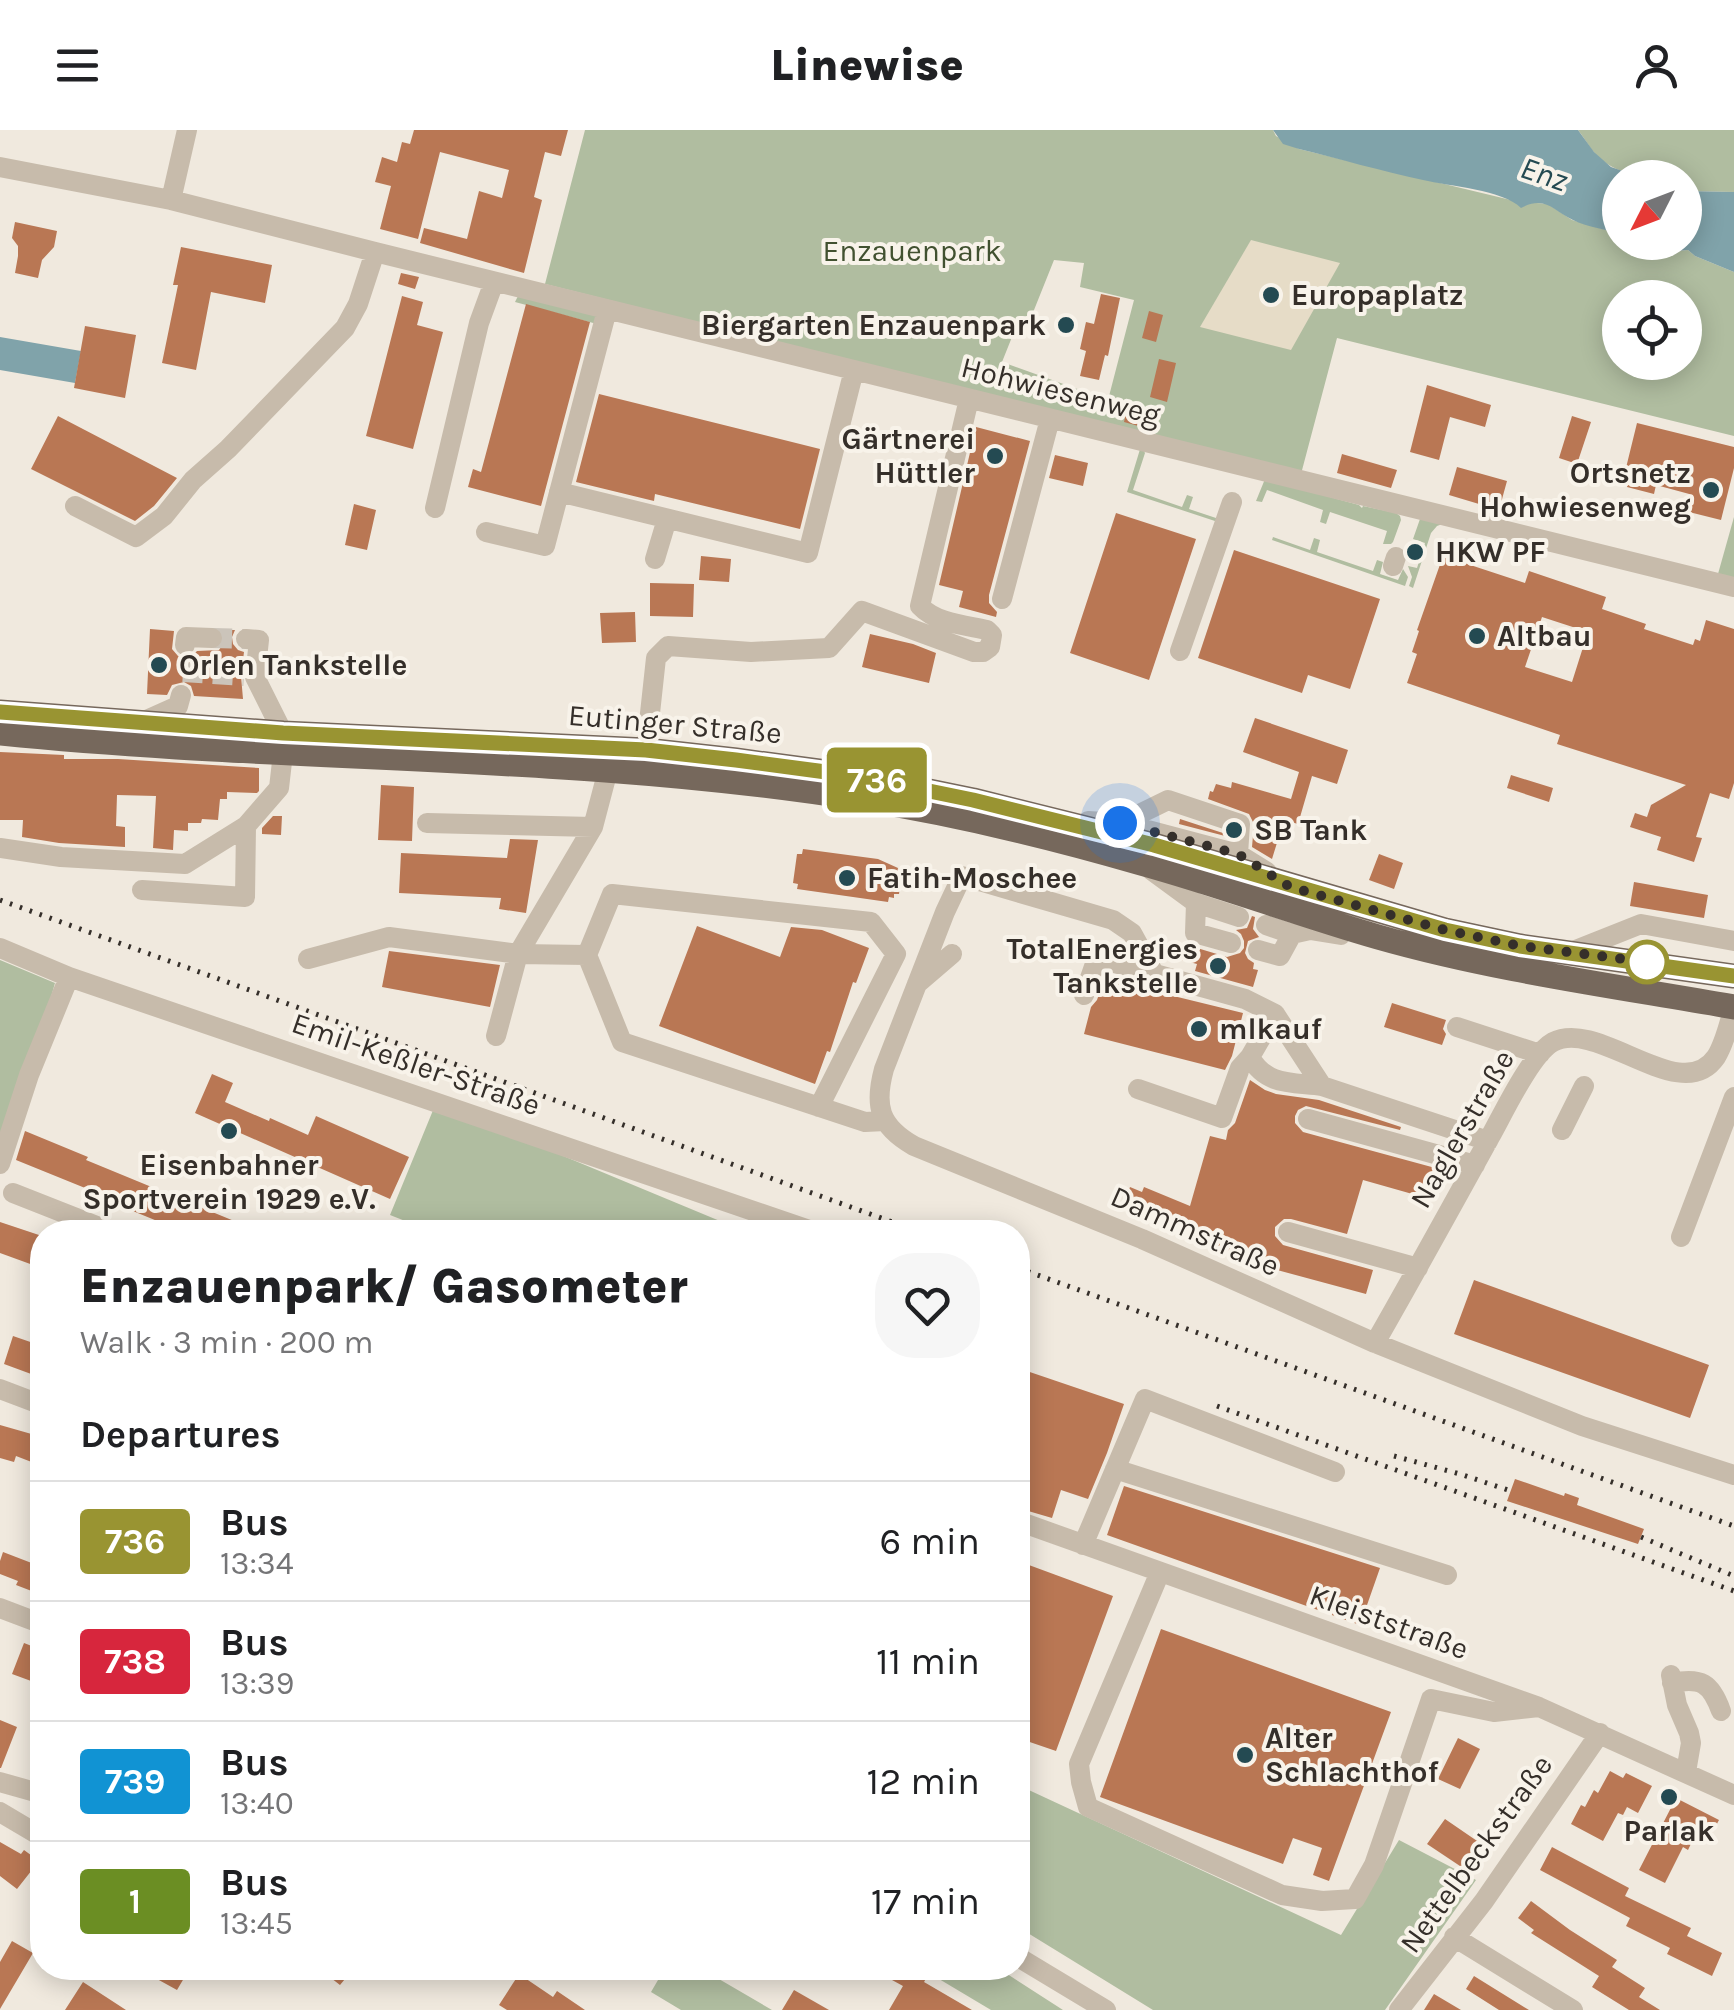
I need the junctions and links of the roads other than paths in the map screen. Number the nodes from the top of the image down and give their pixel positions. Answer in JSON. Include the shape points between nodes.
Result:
{"nodes":[{"id":1,"x":187,"y":130,"type":"edge"},
{"id":2,"x":0,"y":167,"type":"edge"},
{"id":3,"x":171,"y":200,"type":"junction"},
{"id":4,"x":375,"y":252,"type":"junction"},
{"id":5,"x":494,"y":282,"type":"junction"},
{"id":6,"x":607,"y":310,"type":"junction"},
{"id":7,"x":854,"y":370,"type":"junction"},
{"id":8,"x":968,"y":399,"type":"junction"},
{"id":9,"x":1050,"y":419,"type":"junction"},
{"id":10,"x":559,"y":492,"type":"junction"},
{"id":11,"x":1232,"y":502,"type":"dead end"},
{"id":12,"x":75,"y":506,"type":"dead end"},
{"id":13,"x":434,"y":508,"type":"dead end"},
{"id":14,"x":667,"y":518,"type":"junction"},
{"id":15,"x":1237,"y":529,"type":"dead end"},
{"id":16,"x":486,"y":532,"type":"dead end"},
{"id":17,"x":656,"y":559,"type":"dead end"},
{"id":18,"x":1734,"y":587,"type":"edge"},
{"id":19,"x":1002,"y":599,"type":"dead end"},
{"id":20,"x":212,"y":638,"type":"tunnel mouth"},
{"id":21,"x":246,"y":639,"type":"dead end"},
{"id":22,"x":185,"y":645,"type":"dead end"},
{"id":23,"x":181,"y":696,"type":"tunnel mouth"},
{"id":24,"x":0,"y":712,"type":"edge"},
{"id":25,"x":138,"y":724,"type":"junction"},
{"id":26,"x":0,"y":733,"type":"edge"},
{"id":27,"x":283,"y":743,"type":"junction"},
{"id":28,"x":646,"y":750,"type":"junction"},
{"id":29,"x":608,"y":770,"type":"junction"},
{"id":30,"x":1046,"y":818,"type":"junction"},
{"id":31,"x":427,"y":823,"type":"dead end"},
{"id":32,"x":1120,"y":823,"type":"junction"},
{"id":33,"x":246,"y":826,"type":"junction"},
{"id":34,"x":593,"y":827,"type":"junction"},
{"id":35,"x":0,"y":848,"type":"edge"},
{"id":36,"x":1238,"y":854,"type":"junction"},
{"id":37,"x":1141,"y":862,"type":"junction"},
{"id":38,"x":1290,"y":887,"type":"junction"},
{"id":39,"x":142,"y":890,"type":"dead end"},
{"id":40,"x":1196,"y":903,"type":"junction"},
{"id":41,"x":1239,"y":917,"type":"dead end"},
{"id":42,"x":1266,"y":926,"type":"dead end"},
{"id":43,"x":1383,"y":926,"type":"junction"},
{"id":44,"x":1292,"y":934,"type":"junction"},
{"id":45,"x":1734,"y":941,"type":"edge"},
{"id":46,"x":1231,"y":943,"type":"dead end"},
{"id":47,"x":0,"y":948,"type":"edge"},
{"id":48,"x":1258,"y":950,"type":"dead end"},
{"id":49,"x":1437,"y":951,"type":"junction"},
{"id":50,"x":1568,"y":952,"type":"junction"},
{"id":51,"x":518,"y":954,"type":"junction"},
{"id":52,"x":952,"y":954,"type":"dead end"},
{"id":53,"x":587,"y":956,"type":"junction"},
{"id":54,"x":308,"y":958,"type":"dead end"},
{"id":55,"x":1155,"y":975,"type":"junction"},
{"id":56,"x":1734,"y":976,"type":"edge"},
{"id":57,"x":68,"y":977,"type":"junction"},
{"id":58,"x":1564,"y":979,"type":"junction"},
{"id":59,"x":916,"y":985,"type":"junction"},
{"id":60,"x":1084,"y":996,"type":"dead end"},
{"id":61,"x":1734,"y":1007,"type":"edge"},
{"id":62,"x":1275,"y":1014,"type":"junction"},
{"id":63,"x":1457,"y":1027,"type":"dead end"},
{"id":64,"x":496,"y":1036,"type":"dead end"},
{"id":65,"x":1540,"y":1054,"type":"junction"},
{"id":66,"x":1250,"y":1057,"type":"junction"},
{"id":67,"x":1322,"y":1086,"type":"junction"},
{"id":68,"x":1584,"y":1086,"type":"dead end"},
{"id":69,"x":1138,"y":1089,"type":"dead end"},
{"id":70,"x":1733,"y":1100,"type":"edge"},
{"id":71,"x":819,"y":1106,"type":"junction"},
{"id":72,"x":1308,"y":1119,"type":"dead end"},
{"id":73,"x":885,"y":1121,"type":"junction"},
{"id":74,"x":1562,"y":1130,"type":"dead end"},
{"id":75,"x":1488,"y":1140,"type":"junction"},
{"id":76,"x":0,"y":1164,"type":"edge"},
{"id":77,"x":1474,"y":1164,"type":"junction"},
{"id":78,"x":13,"y":1193,"type":"dead end"},
{"id":79,"x":82,"y":1220,"type":"edge"},
{"id":80,"x":779,"y":1220,"type":"edge"},
{"id":81,"x":1288,"y":1232,"type":"dead end"},
{"id":82,"x":1681,"y":1237,"type":"dead end"},
{"id":83,"x":1418,"y":1268,"type":"junction"},
{"id":84,"x":1375,"y":1344,"type":"junction"},
{"id":85,"x":0,"y":1389,"type":"edge"},
{"id":86,"x":30,"y":1400,"type":"edge"},
{"id":87,"x":1116,"y":1469,"type":"junction"},
{"id":88,"x":1732,"y":1469,"type":"edge"},
{"id":89,"x":1335,"y":1472,"type":"dead end"},
{"id":90,"x":1030,"y":1526,"type":"edge"},
{"id":91,"x":1083,"y":1546,"type":"junction"},
{"id":92,"x":1160,"y":1572,"type":"junction"},
{"id":93,"x":1448,"y":1575,"type":"dead end"},
{"id":94,"x":0,"y":1608,"type":"edge"},
{"id":95,"x":30,"y":1619,"type":"edge"},
{"id":96,"x":1539,"y":1707,"type":"junction"},
{"id":97,"x":1720,"y":1711,"type":"dead end"},
{"id":98,"x":1600,"y":1733,"type":"junction"},
{"id":99,"x":1686,"y":1772,"type":"junction"},
{"id":100,"x":0,"y":1783,"type":"edge"},
{"id":101,"x":30,"y":1791,"type":"edge"},
{"id":102,"x":1734,"y":1794,"type":"edge"},
{"id":103,"x":0,"y":1812,"type":"edge"},
{"id":104,"x":30,"y":1830,"type":"edge"},
{"id":105,"x":1454,"y":1938,"type":"junction"},
{"id":106,"x":1030,"y":1964,"type":"edge"},
{"id":107,"x":1106,"y":2010,"type":"edge"},
{"id":108,"x":1399,"y":2010,"type":"edge"},
{"id":109,"x":1573,"y":2010,"type":"edge"}],
"edges":[{"from":1,"to":3,"type":"street"},
{"from":2,"to":3,"type":"street","name":"Hohwiesenweg"},
{"from":3,"to":4,"type":"street","name":"Hohwiesenweg"},
{"from":4,"to":5,"type":"street","name":"Hohwiesenweg"},
{"from":4,"to":12,"type":"street","via":[[344,328],[164,516],[136,537]]},
{"from":5,"to":6,"type":"street","name":"Hohwiesenweg"},
{"from":5,"to":13,"type":"street"},
{"from":6,"to":7,"type":"street","name":"Hohwiesenweg"},
{"from":6,"to":10,"type":"street"},
{"from":7,"to":8,"type":"street","name":"Hohwiesenweg"},
{"from":7,"to":14,"type":"street","via":[[808,554]]},
{"from":8,"to":9,"type":"street","name":"Hohwiesenweg"},
{"from":8,"to":28,"type":"street","via":[[920,606],[942,620],[987,630],[990,648],[974,652],[862,612],[829,648],[668,646],[656,658]]},
{"from":9,"to":18,"type":"street","name":"Hohwiesenweg"},
{"from":9,"to":19,"type":"street"},
{"from":10,"to":14,"type":"street"},
{"from":10,"to":16,"type":"street","via":[[544,546]]},
{"from":11,"to":15,"type":"street","via":[[1189,647]]},
{"from":14,"to":17,"type":"street"},
{"from":20,"to":22,"type":"street","via":[[186,637]]},
{"from":21,"to":27,"type":"street","via":[[259,640],[249,677]]},
{"from":23,"to":25,"type":"street","via":[[178,706]]},
{"from":24,"to":25,"type":"main road","name":"Eutinger Straße"},
{"from":25,"to":27,"type":"main road","name":"Eutinger Straße"},
{"from":26,"to":27,"type":"main road","name":"Eutinger Straße","via":[[111,744]]},
{"from":27,"to":28,"type":"main road","name":"Eutinger Straße"},
{"from":27,"to":29,"type":"main road","name":"Eutinger Straße"},
{"from":27,"to":33,"type":"street","via":[[280,788]]},
{"from":28,"to":30,"type":"main road","name":"Eutinger Straße","via":[[856,776]]},
{"from":29,"to":34,"type":"street"},
{"from":29,"to":37,"type":"main road","name":"Eutinger Straße","via":[[858,798]]},
{"from":30,"to":32,"type":"street"},
{"from":30,"to":38,"type":"main road","name":"Eutinger Straße"},
{"from":31,"to":34,"type":"street"},
{"from":32,"to":36,"type":"street"},
{"from":32,"to":36,"type":"street","via":[[1168,800],[1240,824]]},
{"from":33,"to":35,"type":"street","via":[[185,864]]},
{"from":33,"to":39,"type":"street","via":[[245,896]]},
{"from":34,"to":51,"type":"street"},
{"from":36,"to":38,"type":"street"},
{"from":37,"to":40,"type":"street"},
{"from":37,"to":43,"type":"main road","name":"Eutinger Straße"},
{"from":38,"to":43,"type":"main road","name":"Eutinger Straße"},
{"from":40,"to":41,"type":"street"},
{"from":40,"to":46,"type":"street","via":[[1195,933]]},
{"from":42,"to":44,"type":"street"},
{"from":43,"to":49,"type":"main road","name":"Eutinger Straße"},
{"from":43,"to":50,"type":"main road","name":"Eutinger Straße"},
{"from":44,"to":48,"type":"street","via":[[1280,956]]},
{"from":44,"to":49,"type":"street","via":[[1310,930],[1416,954]]},
{"from":45,"to":50,"type":"street","via":[[1641,924]]},
{"from":47,"to":57,"type":"street","name":"Emil-Keßler-Straße"},
{"from":49,"to":58,"type":"main road","name":"Eutinger Straße"},
{"from":50,"to":56,"type":"main road","name":"Eutinger Straße"},
{"from":50,"to":58,"type":"street"},
{"from":51,"to":53,"type":"street"},
{"from":51,"to":54,"type":"street","via":[[389,937]]},
{"from":51,"to":64,"type":"street"},
{"from":52,"to":59,"type":"street"},
{"from":53,"to":71,"type":"street","via":[[622,1042]]},
{"from":53,"to":71,"type":"street","via":[[612,894],[872,922],[896,954]]},
{"from":55,"to":59,"type":"street","via":[[1132,933],[1113,920],[962,876]]},
{"from":55,"to":60,"type":"street","via":[[1097,958]]},
{"from":55,"to":62,"type":"street"},
{"from":57,"to":76,"type":"street"},
{"from":57,"to":80,"type":"street","name":"Emil-Keßler-Straße"},
{"from":58,"to":61,"type":"main road","name":"Eutinger Straße"},
{"from":59,"to":73,"type":"street","via":[[880,1085]]},
{"from":61,"to":65,"type":"street","name":"Naglerstraße","via":[[1713,1061],[1686,1073],[1580,1037],[1557,1040]]},
{"from":62,"to":66,"type":"street"},
{"from":62,"to":67,"type":"street"},
{"from":63,"to":65,"type":"street"},
{"from":65,"to":75,"type":"street","name":"Naglerstraße"},
{"from":66,"to":67,"type":"street","via":[[1273,1079]]},
{"from":66,"to":69,"type":"street","via":[[1222,1118]]},
{"from":67,"to":75,"type":"street"},
{"from":68,"to":74,"type":"street"},
{"from":70,"to":82,"type":"street"},
{"from":71,"to":73,"type":"street","via":[[866,1122]]},
{"from":72,"to":77,"type":"street"},
{"from":73,"to":84,"type":"street","name":"Dammstraße","via":[[914,1146]]},
{"from":75,"to":77,"type":"street","name":"Naglerstraße"},
{"from":77,"to":83,"type":"street","name":"Naglerstraße"},
{"from":78,"to":79,"type":"street"},
{"from":81,"to":83,"type":"street"},
{"from":83,"to":84,"type":"street","name":"Naglerstraße"},
{"from":84,"to":88,"type":"street","name":"Dammstraße","via":[[1582,1426]]},
{"from":85,"to":86,"type":"street"},
{"from":87,"to":89,"type":"street","via":[[1145,1399]]},
{"from":87,"to":91,"type":"street"},
{"from":87,"to":93,"type":"street","name":"Kleiststraße"},
{"from":90,"to":91,"type":"street","name":"Kleiststraße"},
{"from":91,"to":92,"type":"street","name":"Kleiststraße"},
{"from":92,"to":96,"type":"street","name":"Kleiststraße"},
{"from":92,"to":96,"type":"street","via":[[1080,1764],[1088,1807],[1282,1896],[1355,1899],[1374,1864],[1432,1699],[1494,1712]]},
{"from":94,"to":95,"type":"street"},
{"from":96,"to":98,"type":"street","name":"Kleiststraße"},
{"from":97,"to":99,"type":"street","via":[[1704,1684],[1671,1679],[1690,1734]]},
{"from":98,"to":99,"type":"street","name":"Kleiststraße"},
{"from":98,"to":105,"type":"street","name":"Nettelbeckstraße"},
{"from":99,"to":102,"type":"street","name":"Kleiststraße"},
{"from":100,"to":101,"type":"street"},
{"from":103,"to":104,"type":"street"},
{"from":105,"to":108,"type":"street","name":"Nettelbeckstraße"},
{"from":105,"to":109,"type":"street"},
{"from":106,"to":107,"type":"street"}]}
